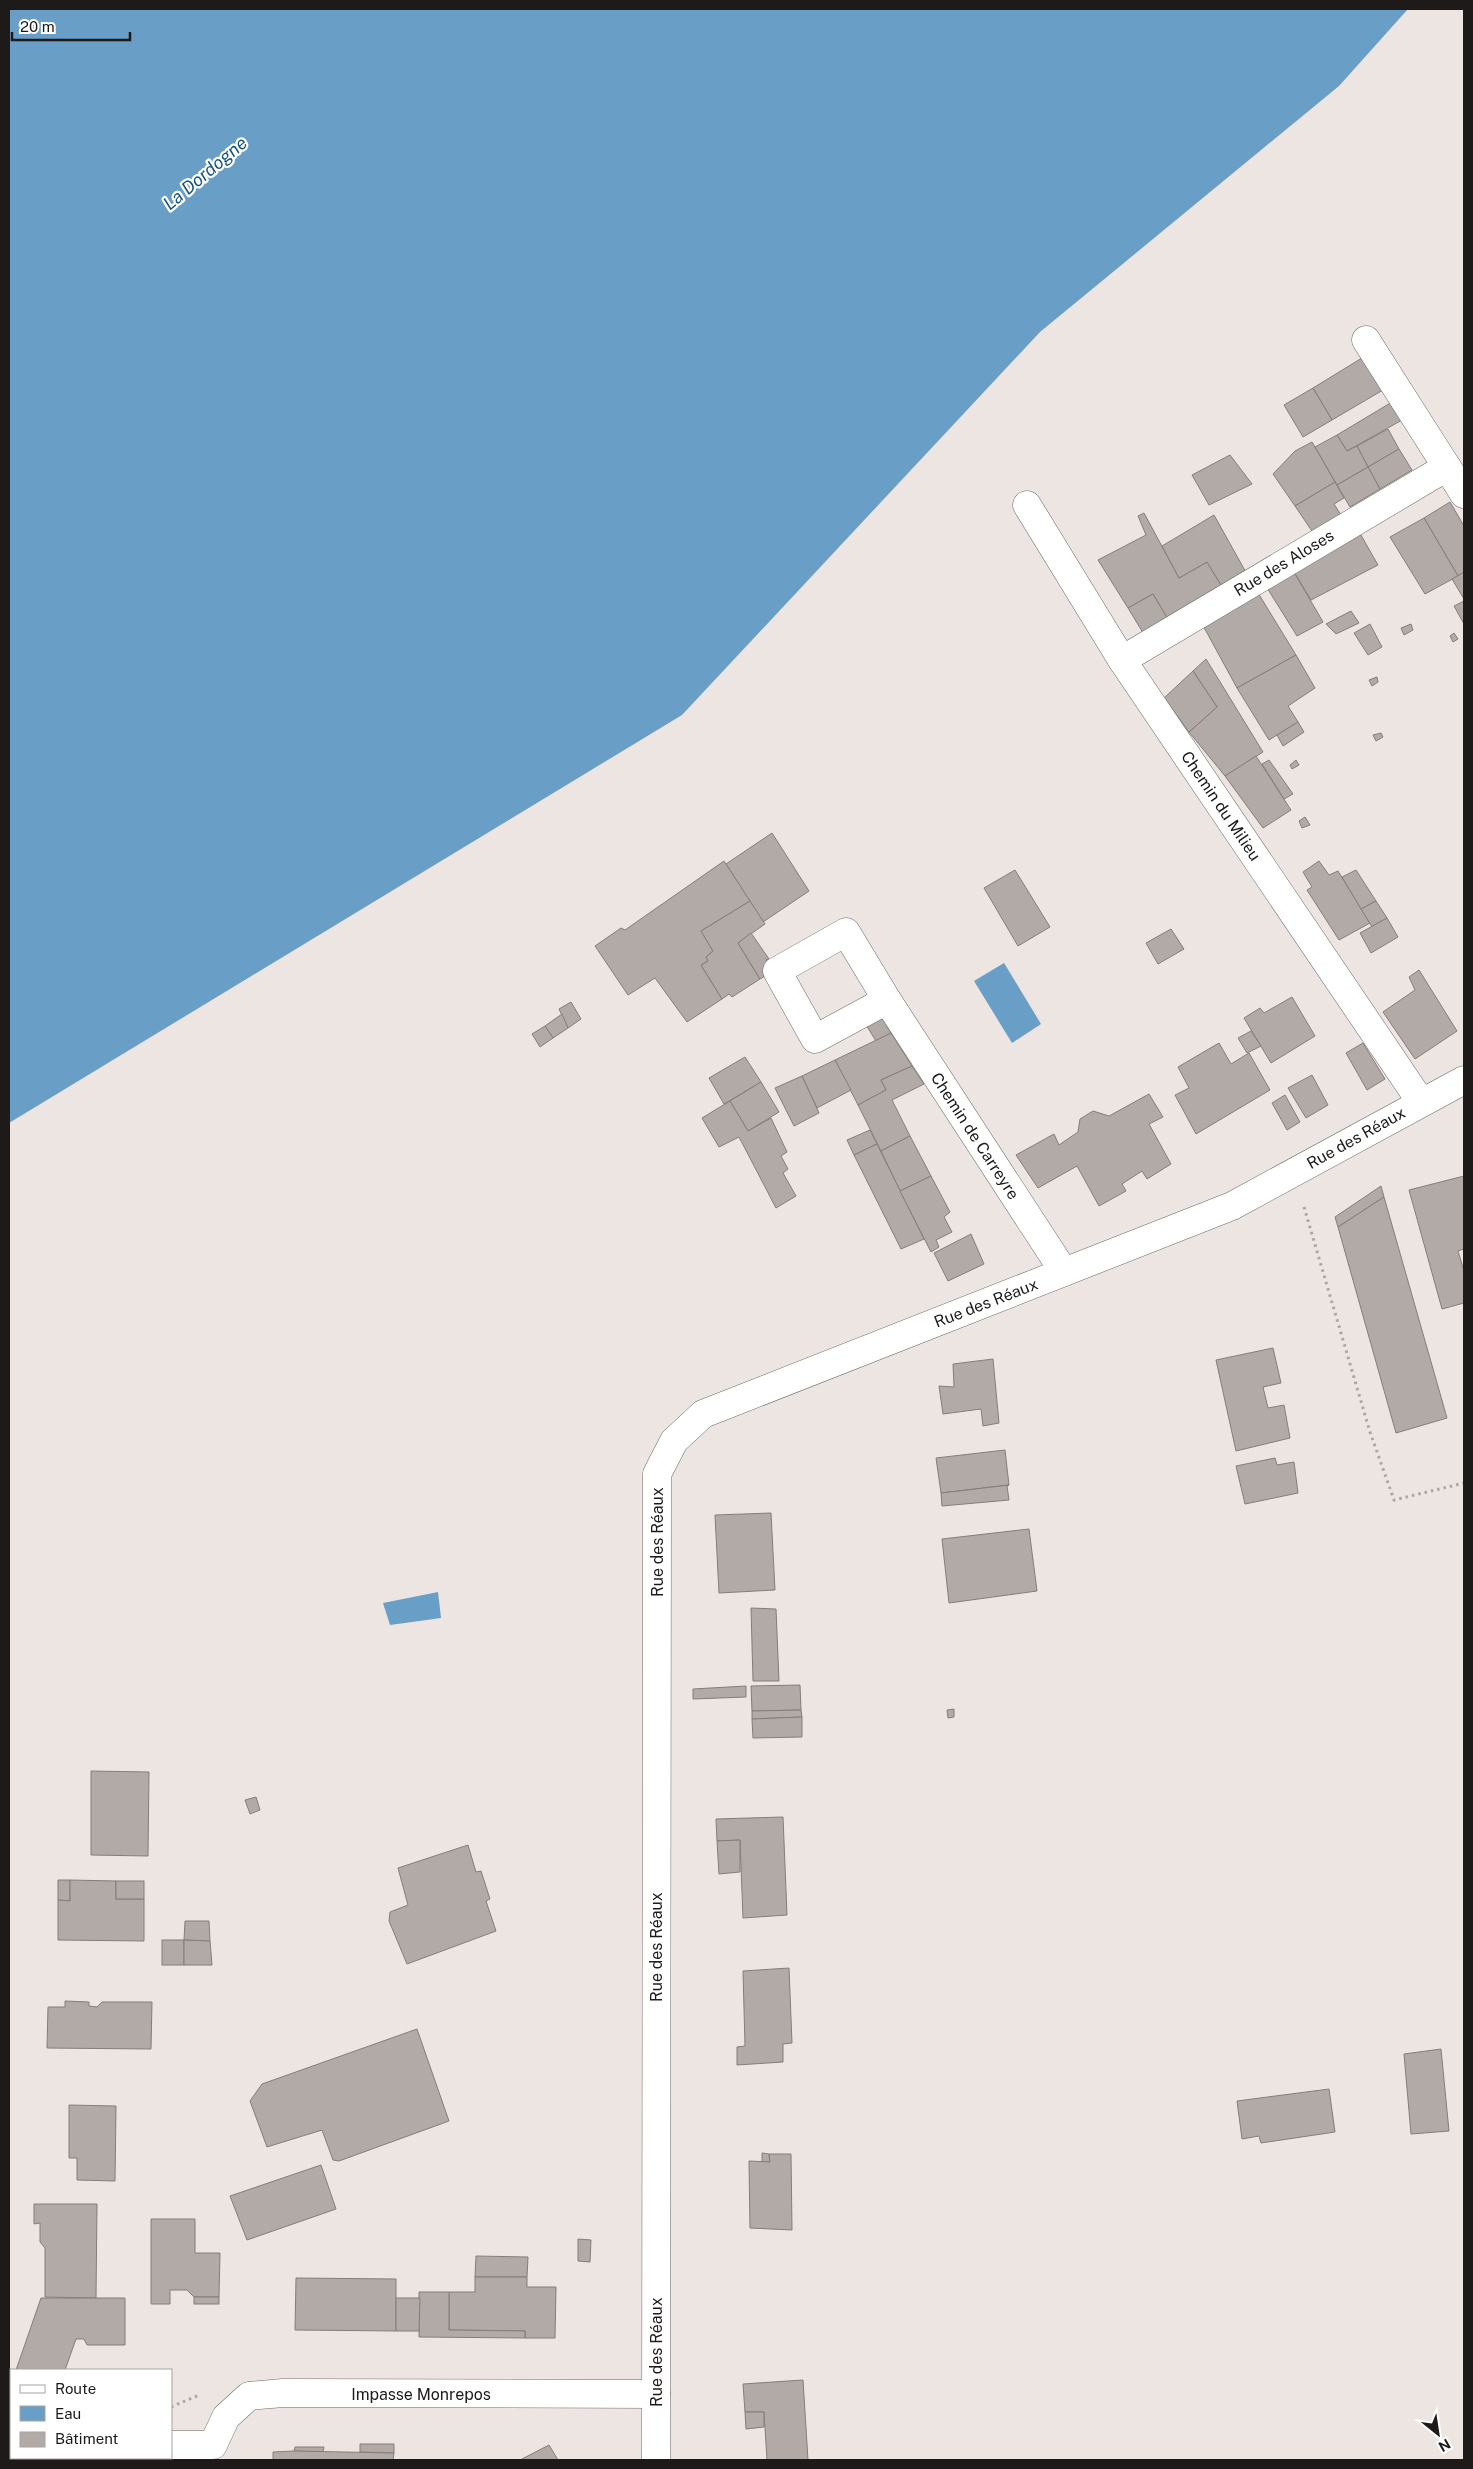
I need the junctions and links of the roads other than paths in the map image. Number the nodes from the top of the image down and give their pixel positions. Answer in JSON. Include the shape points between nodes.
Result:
{"nodes":[{"id":1,"x":1366,"y":340,"type":"dead end"},
{"id":2,"x":1447,"y":467,"type":"junction"},
{"id":3,"x":1464,"y":494,"type":"edge"},
{"id":4,"x":1027,"y":506,"type":"dead end"},
{"id":5,"x":1122,"y":660,"type":"junction"},
{"id":6,"x":886,"y":1000,"type":"dead end"},
{"id":7,"x":1464,"y":1080,"type":"edge"},
{"id":8,"x":1421,"y":1102,"type":"junction"},
{"id":9,"x":1064,"y":1272,"type":"junction"},
{"id":10,"x":656,"y":2394,"type":"junction"},
{"id":11,"x":172,"y":2445,"type":"edge"},
{"id":12,"x":213,"y":2453,"type":"edge"},
{"id":13,"x":656,"y":2460,"type":"edge"}],
"edges":[{"from":1,"to":2,"type":"street"},
{"from":2,"to":3,"type":"street"},
{"from":2,"to":5,"type":"street","name":"Rue des Aloses"},
{"from":4,"to":5,"type":"street","name":"Chemin du Milieu"},
{"from":5,"to":8,"type":"street","name":"Chemin du Milieu"},
{"from":6,"to":9,"type":"street","name":"Chemin de Carreyre"},
{"from":7,"to":8,"type":"street","name":"Rue des Réaux"},
{"from":8,"to":9,"type":"street","name":"Rue des Réaux","via":[[1232,1206]]},
{"from":9,"to":10,"type":"street","name":"Rue des Réaux","via":[[703,1414],[674,1441],[657,1474]]},
{"from":10,"to":12,"type":"street","name":"Impasse Monrepos","via":[[283,2393],[249,2396],[226,2417]]},
{"from":10,"to":13,"type":"street","name":"Rue des Réaux"},
{"from":11,"to":12,"type":"street","name":"Impasse Monrepos"}]}
